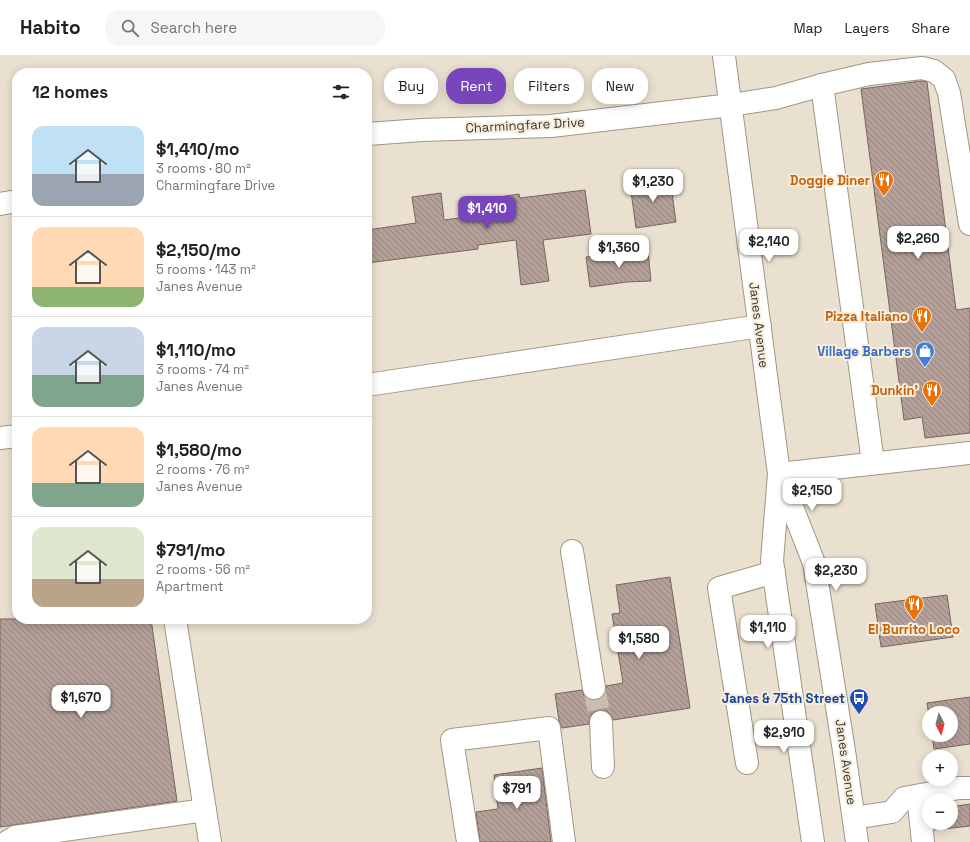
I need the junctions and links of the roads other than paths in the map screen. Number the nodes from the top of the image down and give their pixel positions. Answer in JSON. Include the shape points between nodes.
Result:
{"nodes":[{"id":1,"x":724,"y":56,"type":"edge"},
{"id":2,"x":822,"y":85,"type":"junction"},
{"id":3,"x":731,"y":105,"type":"junction"},
{"id":4,"x":372,"y":134,"type":"edge"},
{"id":5,"x":12,"y":202,"type":"edge"},
{"id":6,"x":0,"y":204,"type":"edge"},
{"id":7,"x":970,"y":224,"type":"edge"},
{"id":8,"x":760,"y":326,"type":"junction"},
{"id":9,"x":372,"y":384,"type":"edge"},
{"id":10,"x":12,"y":437,"type":"edge"},
{"id":11,"x":0,"y":438,"type":"edge"},
{"id":12,"x":970,"y":452,"type":"edge"},
{"id":13,"x":873,"y":463,"type":"junction"},
{"id":14,"x":779,"y":474,"type":"junction"},
{"id":15,"x":572,"y":551,"type":"dead end"},
{"id":16,"x":774,"y":572,"type":"junction"},
{"id":17,"x":176,"y":624,"type":"edge"},
{"id":18,"x":594,"y":688,"type":"tunnel mouth"},
{"id":19,"x":601,"y":722,"type":"tunnel mouth"},
{"id":20,"x":747,"y":764,"type":"dead end"},
{"id":21,"x":603,"y":767,"type":"dead end"},
{"id":22,"x":970,"y":788,"type":"edge"},
{"id":23,"x":918,"y":796,"type":"junction"},
{"id":24,"x":205,"y":810,"type":"junction"},
{"id":25,"x":854,"y":818,"type":"junction"},
{"id":26,"x":7,"y":842,"type":"edge"},
{"id":27,"x":210,"y":842,"type":"edge"},
{"id":28,"x":468,"y":842,"type":"edge"},
{"id":29,"x":564,"y":842,"type":"edge"},
{"id":30,"x":814,"y":842,"type":"edge"},
{"id":31,"x":857,"y":842,"type":"edge"},
{"id":32,"x":923,"y":842,"type":"edge"}],
"edges":[{"from":1,"to":3,"type":"street","name":"Janes Avenue"},
{"from":2,"to":3,"type":"street","name":"Charmingfare Drive","via":[[776,98]]},
{"from":2,"to":7,"type":"street","name":"Charmingfare Drive","via":[[870,74],[922,68],[934,71],[944,79],[949,93]]},
{"from":2,"to":13,"type":"street"},
{"from":3,"to":4,"type":"street","name":"Charmingfare Drive","via":[[551,126]]},
{"from":3,"to":8,"type":"street","name":"Janes Avenue"},
{"from":5,"to":6,"type":"street"},
{"from":8,"to":9,"type":"street"},
{"from":8,"to":14,"type":"street","name":"Janes Avenue"},
{"from":10,"to":11,"type":"street"},
{"from":12,"to":13,"type":"street"},
{"from":13,"to":14,"type":"street"},
{"from":14,"to":16,"type":"street","name":"Janes Avenue","via":[[772,561]]},
{"from":14,"to":25,"type":"street","name":"Janes Avenue","via":[[814,563]]},
{"from":15,"to":18,"type":"street"},
{"from":16,"to":20,"type":"street","via":[[719,588]]},
{"from":16,"to":30,"type":"street","name":"Janes Avenue"},
{"from":17,"to":24,"type":"street"},
{"from":19,"to":21,"type":"street"},
{"from":22,"to":23,"type":"street"},
{"from":23,"to":25,"type":"street","via":[[904,798],[892,812]]},
{"from":23,"to":32,"type":"street"},
{"from":24,"to":26,"type":"street","via":[[15,837]]},
{"from":24,"to":27,"type":"street"},
{"from":25,"to":31,"type":"street","name":"Janes Avenue"},
{"from":28,"to":29,"type":"street","via":[[452,740],[549,728]]}]}
